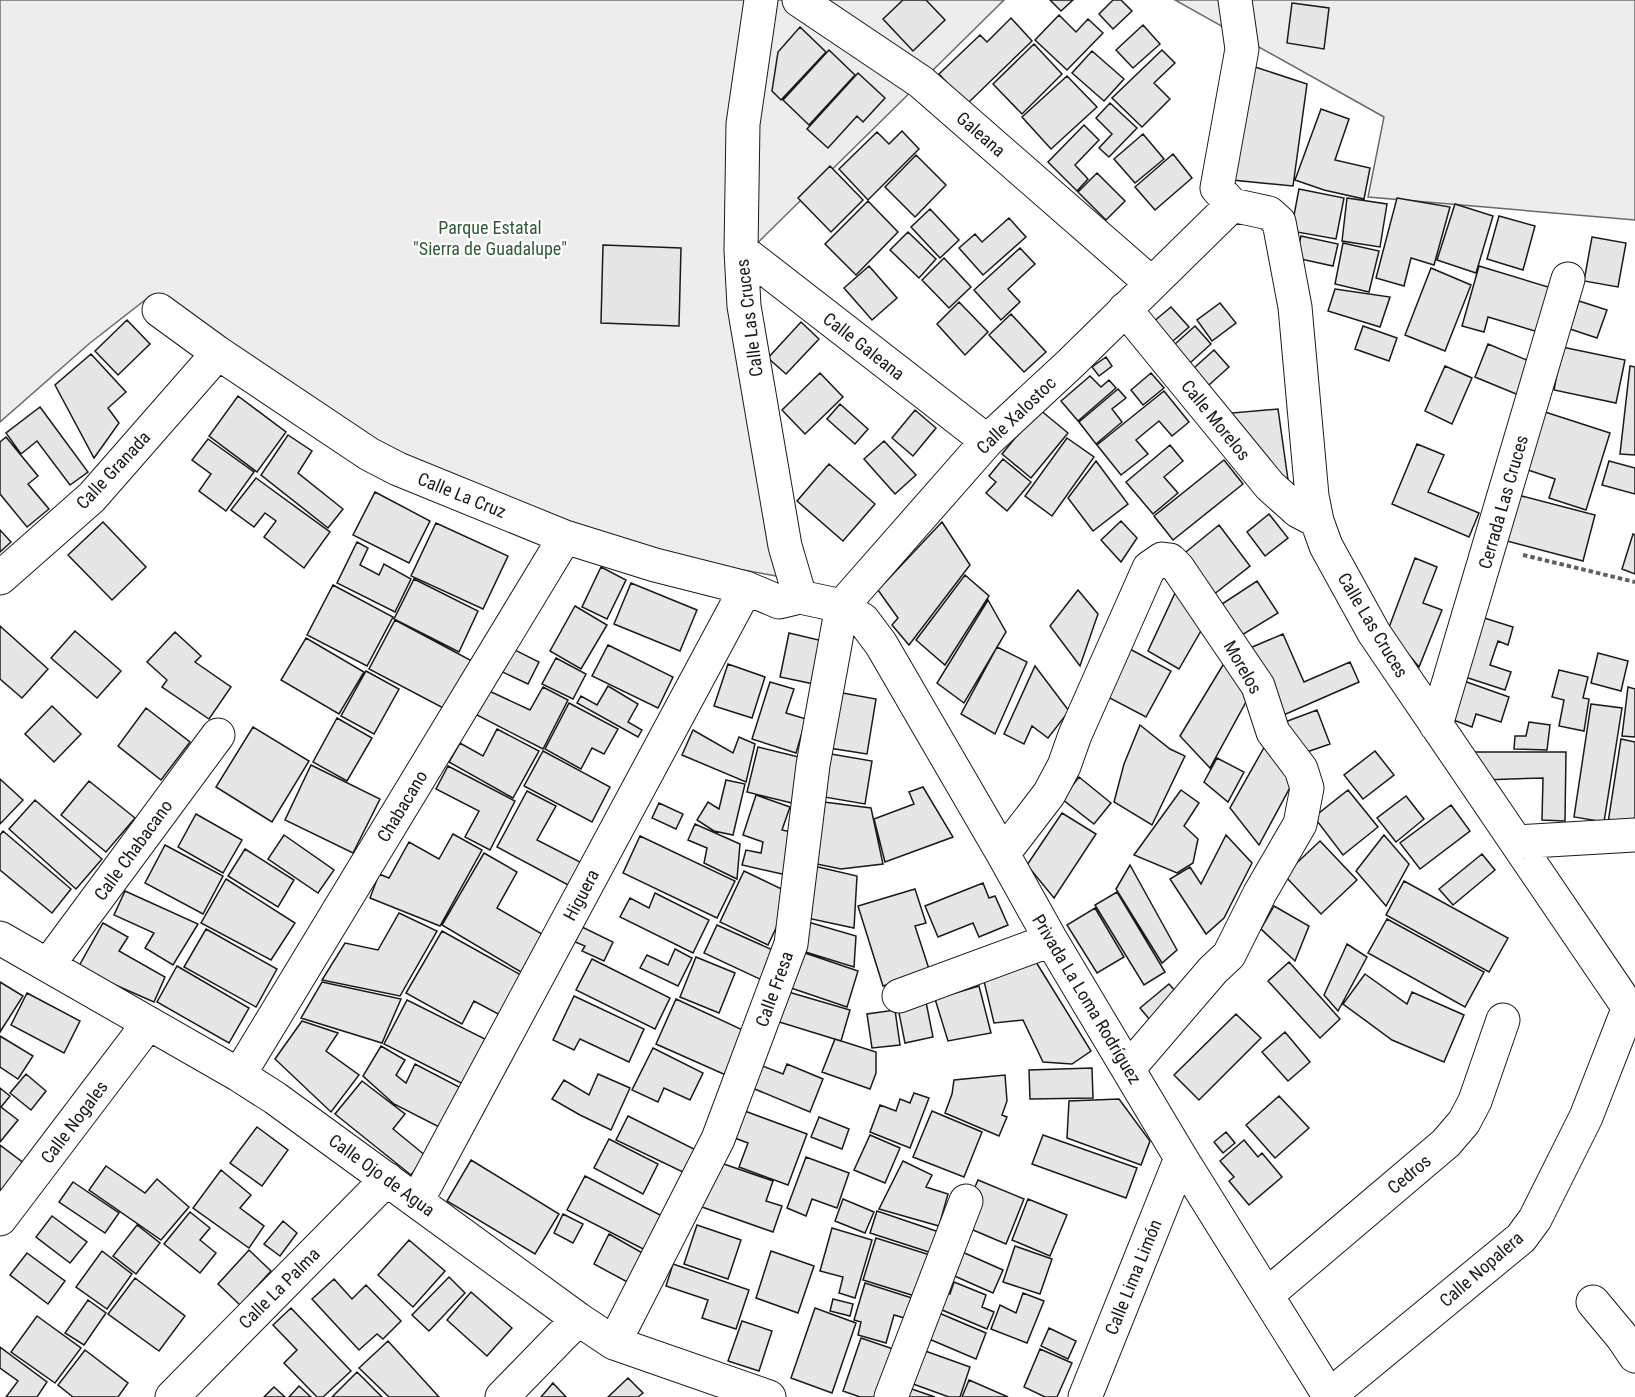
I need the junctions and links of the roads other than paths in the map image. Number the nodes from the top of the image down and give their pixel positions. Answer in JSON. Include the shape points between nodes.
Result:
{"nodes":[{"id":1,"x":761,"y":0,"type":"edge"},
{"id":2,"x":799,"y":0,"type":"edge"},
{"id":3,"x":1235,"y":0,"type":"edge"},
{"id":4,"x":1232,"y":205,"type":"junction"},
{"id":5,"x":741,"y":250,"type":"junction"},
{"id":6,"x":1568,"y":279,"type":"dead end"},
{"id":7,"x":1151,"y":283,"type":"junction"},
{"id":8,"x":1125,"y":309,"type":"junction"},
{"id":9,"x":159,"y":310,"type":"dead end"},
{"id":10,"x":218,"y":353,"type":"junction"},
{"id":11,"x":987,"y":441,"type":"junction"},
{"id":12,"x":1317,"y":521,"type":"junction"},
{"id":13,"x":565,"y":537,"type":"junction"},
{"id":14,"x":0,"y":578,"type":"edge"},
{"id":15,"x":746,"y":588,"type":"junction"},
{"id":16,"x":800,"y":597,"type":"junction"},
{"id":17,"x":842,"y":606,"type":"junction"},
{"id":18,"x":1436,"y":725,"type":"junction"},
{"id":19,"x":218,"y":735,"type":"dead end"},
{"id":20,"x":1635,"y":835,"type":"edge"},
{"id":21,"x":1516,"y":842,"type":"junction"},
{"id":22,"x":1003,"y":854,"type":"junction"},
{"id":23,"x":0,"y":938,"type":"edge"},
{"id":24,"x":1051,"y":940,"type":"junction"},
{"id":25,"x":48,"y":965,"type":"junction"},
{"id":26,"x":899,"y":996,"type":"dead end"},
{"id":27,"x":1632,"y":1012,"type":"edge"},
{"id":28,"x":1503,"y":1020,"type":"dead end"},
{"id":29,"x":148,"y":1024,"type":"junction"},
{"id":30,"x":1128,"y":1069,"type":"junction"},
{"id":31,"x":239,"y":1075,"type":"junction"},
{"id":32,"x":1181,"y":1158,"type":"junction"},
{"id":33,"x":387,"y":1179,"type":"junction"},
{"id":34,"x":417,"y":1201,"type":"junction"},
{"id":35,"x":966,"y":1201,"type":"dead end"},
{"id":36,"x":0,"y":1219,"type":"edge"},
{"id":37,"x":1268,"y":1294,"type":"junction"},
{"id":38,"x":1593,"y":1302,"type":"dead end"},
{"id":39,"x":578,"y":1319,"type":"junction"},
{"id":40,"x":614,"y":1343,"type":"junction"},
{"id":41,"x":1635,"y":1356,"type":"edge"},
{"id":42,"x":1330,"y":1396,"type":"edge"},
{"id":43,"x":172,"y":1397,"type":"edge"},
{"id":44,"x":502,"y":1397,"type":"edge"},
{"id":45,"x":769,"y":1397,"type":"edge"},
{"id":46,"x":891,"y":1397,"type":"edge"},
{"id":47,"x":1085,"y":1397,"type":"edge"}],
"edges":[{"from":1,"to":5,"type":"street","name":"Calle Las Cruces","via":[[743,124]]},
{"from":2,"to":7,"type":"street","name":"Galeana","via":[[921,82]]},
{"from":3,"to":4,"type":"street","via":[[1242,49],[1217,188]]},
{"from":4,"to":7,"type":"street","name":"Calle Xalostoc"},
{"from":4,"to":12,"type":"street","name":"Calle Las Cruces","via":[[1269,213],[1279,222],[1295,307]]},
{"from":5,"to":11,"type":"street","name":"Calle Galeana"},
{"from":5,"to":16,"type":"street","name":"Calle Las Cruces","via":[[744,306],[769,454],[785,546]]},
{"from":6,"to":18,"type":"street","name":"Cerrada Las Cruces"},
{"from":7,"to":8,"type":"street","name":"Calle Xalostoc"},
{"from":8,"to":11,"type":"street","name":"Calle Xalostoc"},
{"from":8,"to":12,"type":"street","name":"Calle Morelos","via":[[1270,486],[1298,511]]},
{"from":9,"to":10,"type":"street","name":"Calle La Cruz"},
{"from":10,"to":13,"type":"street","name":"Calle La Cruz","via":[[369,454]]},
{"from":10,"to":14,"type":"street","name":"Calle Granada","via":[[92,497]]},
{"from":11,"to":17,"type":"street","name":"Calle Xalostoc"},
{"from":12,"to":18,"type":"street","name":"Calle Las Cruces","via":[[1326,546],[1374,633]]},
{"from":13,"to":15,"type":"street","name":"Calle La Cruz"},
{"from":13,"to":31,"type":"street","name":"Chabacano"},
{"from":15,"to":16,"type":"street","name":"Calle La Cruz","via":[[779,602]]},
{"from":15,"to":34,"type":"street","name":"Higuera"},
{"from":16,"to":17,"type":"street"},
{"from":17,"to":22,"type":"street","name":"Privada La Loma Rodríguez","via":[[862,620],[881,644]]},
{"from":17,"to":40,"type":"street","name":"Calle Fresa","via":[[813,765],[791,944],[718,1139]]},
{"from":18,"to":21,"type":"street","name":"Calle Las Cruces"},
{"from":19,"to":25,"type":"street","name":"Calle Chabacano"},
{"from":20,"to":21,"type":"street"},
{"from":21,"to":27,"type":"street","name":"Calle Las Cruces"},
{"from":22,"to":24,"type":"street","name":"Privada La Loma Rodríguez"},
{"from":22,"to":30,"type":"street","name":"Morelos","via":[[1064,766],[1149,568],[1162,559],[1170,560],[1258,686],[1273,732],[1301,769],[1306,788],[1300,824],[1228,955]]},
{"from":23,"to":25,"type":"street","name":"Calle Ojo de Agua"},
{"from":24,"to":26,"type":"street"},
{"from":24,"to":30,"type":"street","name":"Privada La Loma Rodríguez"},
{"from":25,"to":29,"type":"street","name":"Calle Ojo de Agua"},
{"from":27,"to":42,"type":"street","name":"Calle Nopalera","via":[[1586,1117],[1535,1219],[1521,1238]]},
{"from":28,"to":37,"type":"street","name":"Cedros","via":[[1475,1101],[1446,1143]]},
{"from":29,"to":31,"type":"street","name":"Calle Ojo de Agua"},
{"from":29,"to":36,"type":"street","name":"Calle Nogales"},
{"from":30,"to":32,"type":"street","name":"Privada La Loma Rodríguez"},
{"from":31,"to":33,"type":"street","name":"Calle Ojo de Agua"},
{"from":32,"to":37,"type":"street","name":"Privada La Loma Rodríguez"},
{"from":32,"to":47,"type":"street","name":"Calle Lima Limón"},
{"from":33,"to":34,"type":"street","name":"Calle Ojo de Agua"},
{"from":33,"to":43,"type":"street","name":"Calle La Palma"},
{"from":34,"to":39,"type":"street","name":"Calle Ojo de Agua"},
{"from":35,"to":46,"type":"street"},
{"from":37,"to":42,"type":"street","name":"Privada La Loma Rodríguez"},
{"from":38,"to":41,"type":"street"},
{"from":39,"to":40,"type":"street","name":"Calle Ojo de Agua"},
{"from":39,"to":44,"type":"street"},
{"from":40,"to":45,"type":"street","name":"Calle Ojo de Agua"}]}
